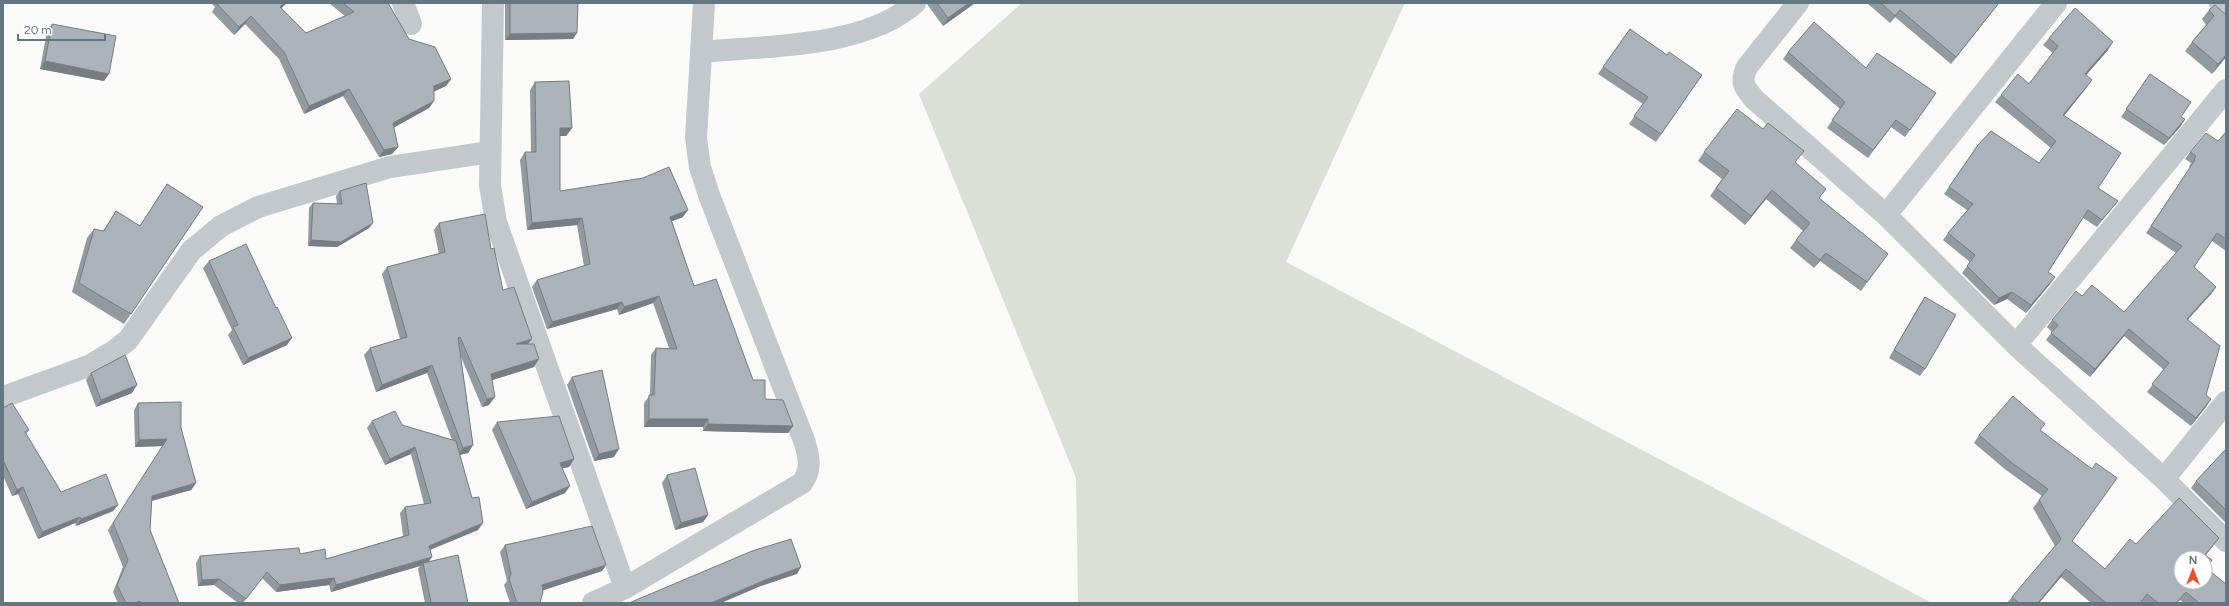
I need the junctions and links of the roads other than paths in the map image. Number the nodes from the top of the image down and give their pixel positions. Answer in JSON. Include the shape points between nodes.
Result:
{"nodes":[{"id":1,"x":403,"y":3,"type":"edge"},
{"id":2,"x":493,"y":3,"type":"edge"},
{"id":3,"x":704,"y":3,"type":"edge"},
{"id":4,"x":915,"y":3,"type":"edge"},
{"id":5,"x":1798,"y":3,"type":"edge"},
{"id":6,"x":2056,"y":3,"type":"edge"},
{"id":7,"x":2220,"y":3,"type":"edge"},
{"id":8,"x":2226,"y":8,"type":"edge"},
{"id":9,"x":411,"y":24,"type":"dead end"},
{"id":10,"x":701,"y":52,"type":"junction"},
{"id":11,"x":2226,"y":90,"type":"edge"},
{"id":12,"x":490,"y":152,"type":"junction"},
{"id":13,"x":1886,"y":215,"type":"junction"},
{"id":14,"x":2016,"y":345,"type":"junction"},
{"id":15,"x":3,"y":397,"type":"edge"},
{"id":16,"x":2226,"y":402,"type":"edge"},
{"id":17,"x":2164,"y":479,"type":"junction"},
{"id":18,"x":2226,"y":541,"type":"edge"},
{"id":19,"x":625,"y":588,"type":"junction"},
{"id":20,"x":593,"y":603,"type":"edge"}],
"edges":[{"from":1,"to":9,"type":"street"},
{"from":2,"to":12,"type":"street"},
{"from":3,"to":10,"type":"street"},
{"from":4,"to":10,"type":"street","via":[[869,30],[830,40]]},
{"from":5,"to":13,"type":"street","via":[[1747,67],[1742,76],[1745,89]]},
{"from":6,"to":13,"type":"street"},
{"from":7,"to":8,"type":"street"},
{"from":10,"to":19,"type":"street","via":[[696,138],[700,167],[805,443],[810,460],[809,474],[802,483]]},
{"from":11,"to":14,"type":"street"},
{"from":12,"to":15,"type":"street","via":[[390,167],[258,207],[221,226],[190,251],[128,340],[114,352],[91,365]]},
{"from":12,"to":19,"type":"street","via":[[490,185],[496,222]]},
{"from":13,"to":14,"type":"street"},
{"from":14,"to":17,"type":"street"},
{"from":16,"to":17,"type":"street"},
{"from":17,"to":18,"type":"street"},
{"from":19,"to":20,"type":"street"}]}
